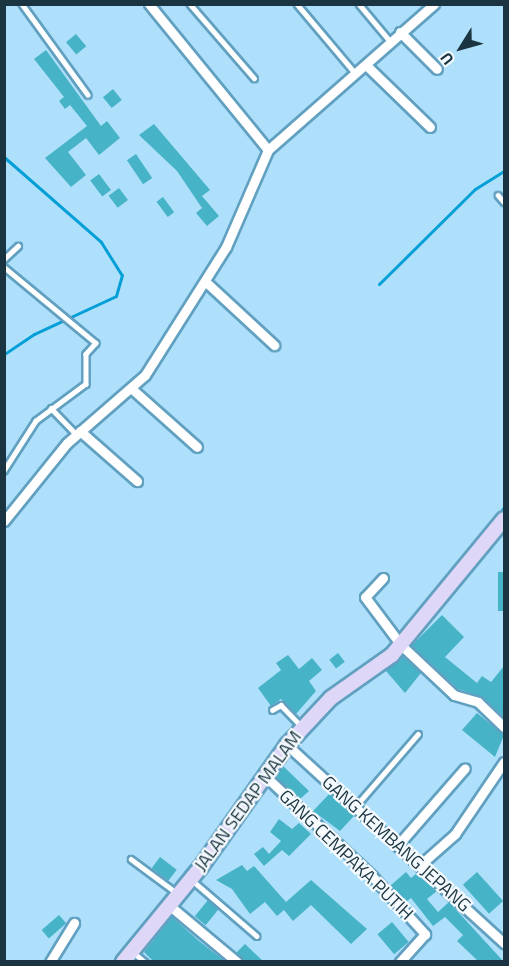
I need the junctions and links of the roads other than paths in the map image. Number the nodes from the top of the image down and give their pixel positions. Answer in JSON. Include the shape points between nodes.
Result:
{"nodes":[{"id":1,"x":16,"y":4,"type":"edge"},
{"id":2,"x":22,"y":4,"type":"edge"},
{"id":3,"x":149,"y":4,"type":"edge"},
{"id":4,"x":190,"y":4,"type":"edge"},
{"id":5,"x":297,"y":4,"type":"edge"},
{"id":6,"x":359,"y":4,"type":"edge"},
{"id":7,"x":434,"y":4,"type":"edge"},
{"id":8,"x":27,"y":13,"type":"junction"},
{"id":9,"x":400,"y":32,"type":"junction"},
{"id":10,"x":390,"y":41,"type":"junction"},
{"id":11,"x":366,"y":65,"type":"junction"},
{"id":12,"x":437,"y":69,"type":"dead end"},
{"id":13,"x":356,"y":74,"type":"junction"},
{"id":14,"x":254,"y":78,"type":"dead end"},
{"id":15,"x":88,"y":95,"type":"dead end"},
{"id":16,"x":430,"y":127,"type":"dead end"},
{"id":17,"x":268,"y":150,"type":"junction"},
{"id":18,"x":498,"y":195,"type":"dead end"},
{"id":19,"x":504,"y":202,"type":"edge"},
{"id":20,"x":18,"y":246,"type":"dead end"},
{"id":21,"x":4,"y":259,"type":"edge"},
{"id":22,"x":4,"y":267,"type":"edge"},
{"id":23,"x":206,"y":282,"type":"junction"},
{"id":24,"x":274,"y":345,"type":"dead end"},
{"id":25,"x":132,"y":389,"type":"junction"},
{"id":26,"x":51,"y":408,"type":"junction"},
{"id":27,"x":78,"y":433,"type":"junction"},
{"id":28,"x":197,"y":447,"type":"dead end"},
{"id":29,"x":4,"y":471,"type":"edge"},
{"id":30,"x":137,"y":481,"type":"dead end"},
{"id":31,"x":504,"y":519,"type":"edge"},
{"id":32,"x":4,"y":521,"type":"edge"},
{"id":33,"x":383,"y":578,"type":"dead end"},
{"id":34,"x":397,"y":640,"type":"junction"},
{"id":35,"x":272,"y":710,"type":"dead end"},
{"id":36,"x":298,"y":722,"type":"junction"},
{"id":37,"x":504,"y":727,"type":"edge"},
{"id":38,"x":418,"y":734,"type":"dead end"},
{"id":39,"x":286,"y":745,"type":"junction"},
{"id":40,"x":504,"y":762,"type":"edge"},
{"id":41,"x":465,"y":768,"type":"dead end"},
{"id":42,"x":264,"y":775,"type":"junction"},
{"id":43,"x":355,"y":807,"type":"junction"},
{"id":44,"x":397,"y":846,"type":"junction"},
{"id":45,"x":131,"y":859,"type":"dead end"},
{"id":46,"x":420,"y":866,"type":"junction"},
{"id":47,"x":190,"y":880,"type":"junction"},
{"id":48,"x":176,"y":892,"type":"junction"},
{"id":49,"x":170,"y":906,"type":"junction"},
{"id":50,"x":74,"y":923,"type":"dead end"},
{"id":51,"x":257,"y":936,"type":"dead end"},
{"id":52,"x":504,"y":942,"type":"edge"},
{"id":53,"x":127,"y":956,"type":"edge"},
{"id":54,"x":50,"y":962,"type":"edge"},
{"id":55,"x":145,"y":962,"type":"edge"},
{"id":56,"x":237,"y":962,"type":"edge"},
{"id":57,"x":400,"y":962,"type":"edge"}],
"edges":[{"from":1,"to":8,"type":"lane"},
{"from":2,"to":8,"type":"lane"},
{"from":3,"to":17,"type":"street"},
{"from":4,"to":14,"type":"lane"},
{"from":5,"to":13,"type":"lane"},
{"from":6,"to":10,"type":"lane"},
{"from":7,"to":9,"type":"street"},
{"from":8,"to":15,"type":"lane"},
{"from":9,"to":10,"type":"street"},
{"from":9,"to":12,"type":"street"},
{"from":10,"to":11,"type":"street"},
{"from":11,"to":13,"type":"street"},
{"from":11,"to":16,"type":"street"},
{"from":13,"to":17,"type":"street"},
{"from":17,"to":23,"type":"street"},
{"from":18,"to":19,"type":"lane"},
{"from":20,"to":21,"type":"lane"},
{"from":22,"to":26,"type":"lane","via":[[96,343],[86,354],[86,384]]},
{"from":23,"to":24,"type":"street"},
{"from":23,"to":25,"type":"street"},
{"from":25,"to":27,"type":"street"},
{"from":25,"to":28,"type":"street"},
{"from":26,"to":27,"type":"lane"},
{"from":26,"to":29,"type":"lane","via":[[36,421]]},
{"from":27,"to":30,"type":"street"},
{"from":27,"to":32,"type":"street"},
{"from":31,"to":34,"type":"street","name":"JALAN SEDAP MALAM"},
{"from":33,"to":34,"type":"street","via":[[365,597]]},
{"from":34,"to":36,"type":"street","name":"JALAN SEDAP MALAM"},
{"from":34,"to":37,"type":"street","via":[[454,696],[478,702]]},
{"from":35,"to":36,"type":"lane","via":[[281,705]]},
{"from":36,"to":39,"type":"street","name":"JALAN SEDAP MALAM"},
{"from":38,"to":43,"type":"lane"},
{"from":39,"to":42,"type":"street","name":"JALAN SEDAP MALAM"},
{"from":39,"to":43,"type":"street","name":"GANG KEMBANG JEPANG"},
{"from":40,"to":46,"type":"street","via":[[455,834]]},
{"from":41,"to":44,"type":"street"},
{"from":42,"to":47,"type":"street","name":"JALAN SEDAP MALAM"},
{"from":42,"to":57,"type":"street","name":"GANG CEMPAKA PUTIH","via":[[372,876],[425,934]]},
{"from":43,"to":44,"type":"street","name":"GANG KEMBANG JEPANG"},
{"from":44,"to":46,"type":"street","name":"GANG KEMBANG JEPANG"},
{"from":45,"to":48,"type":"lane"},
{"from":46,"to":52,"type":"street","name":"GANG KEMBANG JEPANG"},
{"from":47,"to":48,"type":"street","name":"JALAN SEDAP MALAM"},
{"from":47,"to":51,"type":"lane"},
{"from":48,"to":49,"type":"street","name":"JALAN SEDAP MALAM"},
{"from":49,"to":53,"type":"street","name":"JALAN SEDAP MALAM"},
{"from":49,"to":56,"type":"street"},
{"from":50,"to":54,"type":"street"},
{"from":53,"to":55,"type":"lane"}]}
